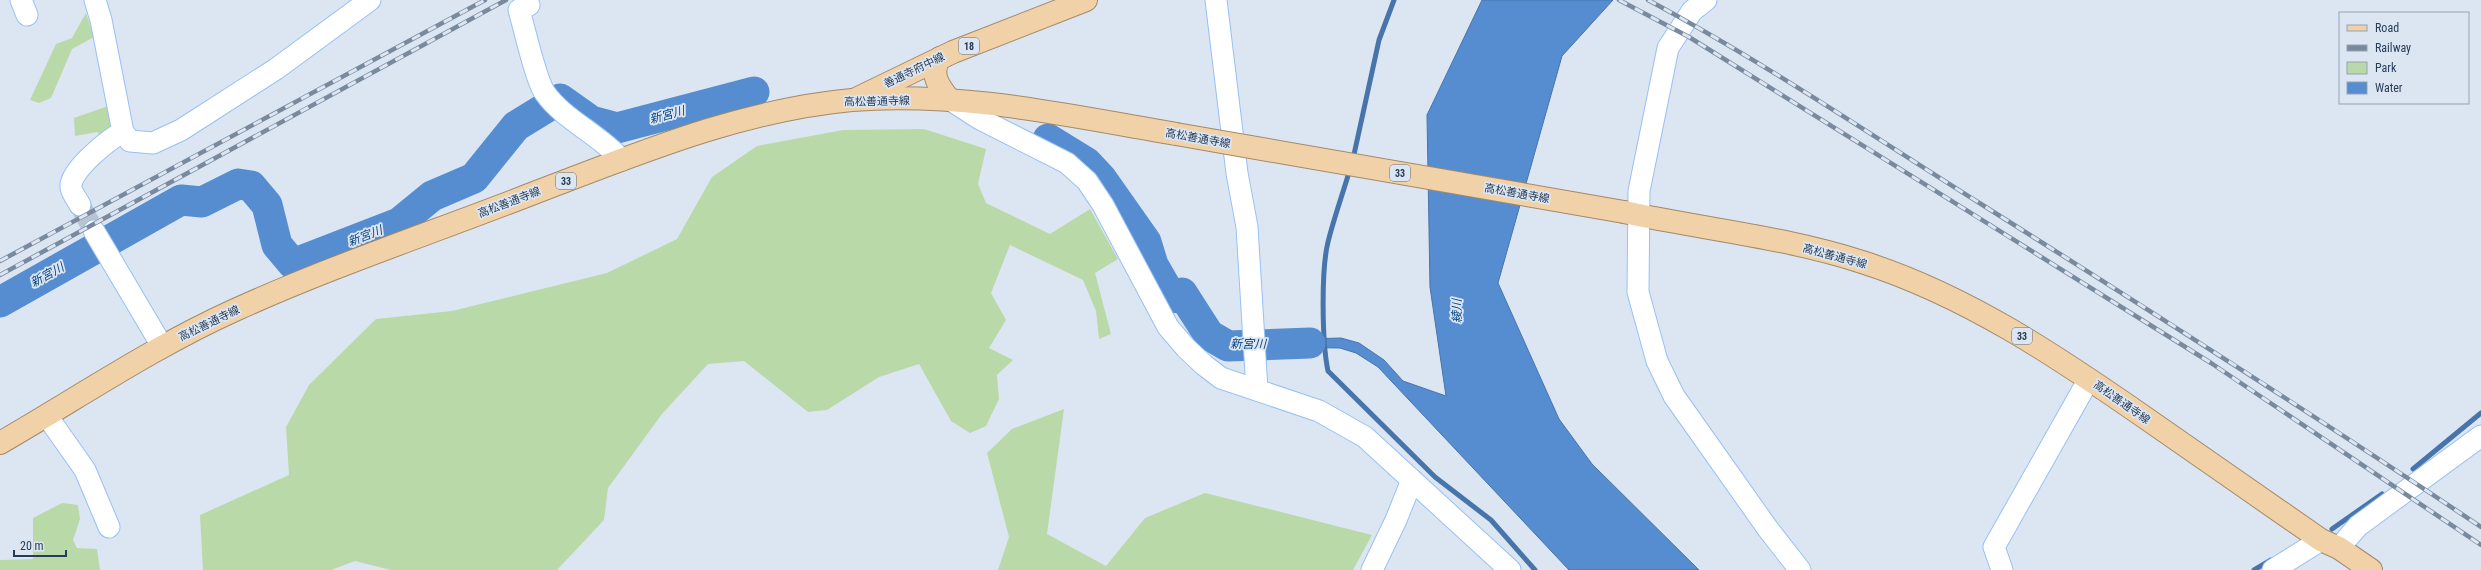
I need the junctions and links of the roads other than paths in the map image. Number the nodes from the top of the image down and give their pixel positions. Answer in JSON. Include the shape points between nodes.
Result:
{"nodes":[{"id":1,"x":95,"y":0,"type":"edge"},
{"id":2,"x":370,"y":0,"type":"edge"},
{"id":3,"x":527,"y":0,"type":"edge"},
{"id":4,"x":1086,"y":0,"type":"edge"},
{"id":5,"x":1216,"y":0,"type":"edge"},
{"id":6,"x":1706,"y":0,"type":"edge"},
{"id":7,"x":940,"y":58,"type":"junction"},
{"id":8,"x":855,"y":100,"type":"junction"},
{"id":9,"x":949,"y":100,"type":"junction"},
{"id":10,"x":123,"y":132,"type":"junction"},
{"id":11,"x":622,"y":160,"type":"junction"},
{"id":12,"x":80,"y":205,"type":"tunnel mouth"},
{"id":13,"x":1631,"y":214,"type":"junction"},
{"id":14,"x":100,"y":241,"type":"tunnel mouth"},
{"id":15,"x":162,"y":346,"type":"junction"},
{"id":16,"x":2089,"y":379,"type":"junction"},
{"id":17,"x":1257,"y":390,"type":"junction"},
{"id":18,"x":47,"y":416,"type":"junction"},
{"id":19,"x":2481,"y":436,"type":"edge"},
{"id":20,"x":0,"y":443,"type":"edge"},
{"id":21,"x":1412,"y":480,"type":"junction"},
{"id":22,"x":109,"y":527,"type":"dead end"},
{"id":23,"x":2330,"y":544,"type":"junction"},
{"id":24,"x":1372,"y":570,"type":"edge"},
{"id":25,"x":1510,"y":570,"type":"edge"},
{"id":26,"x":1800,"y":570,"type":"edge"},
{"id":27,"x":2002,"y":570,"type":"edge"},
{"id":28,"x":2274,"y":570,"type":"edge"},
{"id":29,"x":2371,"y":570,"type":"edge"}],
"edges":[{"from":1,"to":10,"type":"street"},
{"from":2,"to":10,"type":"street","via":[[276,69],[181,130],[153,143],[130,142]]},
{"from":3,"to":11,"type":"street","via":[[529,5],[519,10],[543,91],[553,103],[612,148]]},
{"from":4,"to":7,"type":"main road","name":"善通寺府中線","number":"18"},
{"from":5,"to":17,"type":"street","via":[[1237,173],[1247,227]]},
{"from":6,"to":13,"type":"street","via":[[1692,12],[1668,48],[1639,191]]},
{"from":7,"to":8,"type":"main road","name":"善通寺府中線","number":"18"},
{"from":7,"to":9,"type":"main road","via":[[935,64],[934,73],[939,87]]},
{"from":8,"to":9,"type":"main road","name":"高松善通寺線","number":"33"},
{"from":8,"to":11,"type":"main road","name":"高松善通寺線","number":"33","via":[[802,106],[753,117],[701,131]]},
{"from":9,"to":13,"type":"main road","name":"高松善通寺線","number":"33","bridge":true,"via":[[1176,134]]},
{"from":9,"to":17,"type":"street","via":[[980,120],[1067,163],[1087,181],[1106,211],[1168,327],[1186,348],[1221,378]]},
{"from":10,"to":12,"type":"street","via":[[106,143],[73,175],[70,186]]},
{"from":11,"to":15,"type":"main road","name":"高松善通寺線","number":"33","via":[[395,245],[236,309]]},
{"from":13,"to":16,"type":"main road","name":"高松善通寺線","number":"33","via":[[1786,243],[1862,262],[1939,292],[1994,319]]},
{"from":13,"to":26,"type":"street","via":[[1638,292],[1657,361],[1674,396]]},
{"from":14,"to":15,"type":"street"},
{"from":15,"to":18,"type":"main road","name":"高松善通寺線","number":"33"},
{"from":16,"to":23,"type":"main road","name":"高松善通寺線","number":"33"},
{"from":16,"to":27,"type":"street","via":[[1994,548]]},
{"from":17,"to":21,"type":"street","via":[[1319,411],[1365,437]]},
{"from":18,"to":20,"type":"main road","name":"高松善通寺線","number":"33"},
{"from":18,"to":22,"type":"street","via":[[85,470]]},
{"from":19,"to":23,"type":"street"},
{"from":21,"to":24,"type":"street"},
{"from":21,"to":25,"type":"street"},
{"from":23,"to":28,"type":"street"},
{"from":23,"to":29,"type":"main road","name":"高松善通寺線","number":"33"}]}
